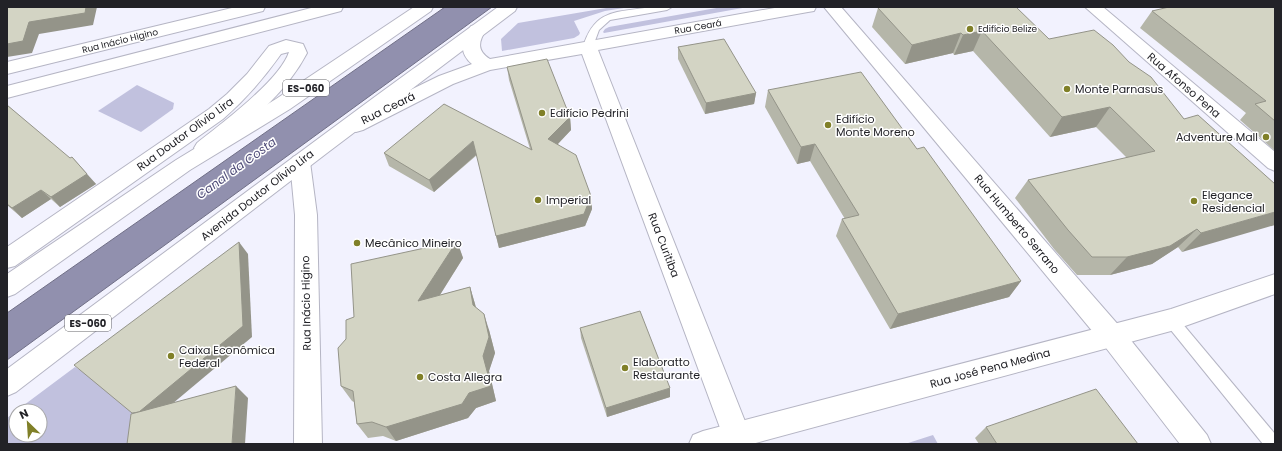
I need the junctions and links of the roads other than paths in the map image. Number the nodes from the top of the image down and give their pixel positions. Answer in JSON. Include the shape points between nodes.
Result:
{"nodes":[{"id":1,"x":257,"y":7,"type":"edge"},
{"id":2,"x":335,"y":7,"type":"edge"},
{"id":3,"x":426,"y":7,"type":"edge"},
{"id":4,"x":509,"y":7,"type":"edge"},
{"id":5,"x":667,"y":7,"type":"edge"},
{"id":6,"x":808,"y":7,"type":"edge"},
{"id":7,"x":832,"y":7,"type":"edge"},
{"id":8,"x":1093,"y":7,"type":"edge"},
{"id":9,"x":477,"y":30,"type":"junction"},
{"id":10,"x":588,"y":47,"type":"junction"},
{"id":11,"x":487,"y":65,"type":"junction"},
{"id":12,"x":7,"y":68,"type":"edge"},
{"id":13,"x":7,"y":92,"type":"edge"},
{"id":14,"x":335,"y":135,"type":"junction"},
{"id":15,"x":300,"y":162,"type":"junction"},
{"id":16,"x":1275,"y":164,"type":"edge"},
{"id":17,"x":183,"y":165,"type":"junction"},
{"id":18,"x":7,"y":259,"type":"edge"},
{"id":19,"x":1275,"y":284,"type":"edge"},
{"id":20,"x":7,"y":286,"type":"edge"},
{"id":21,"x":1171,"y":320,"type":"junction"},
{"id":22,"x":1112,"y":336,"type":"junction"},
{"id":23,"x":7,"y":384,"type":"edge"},
{"id":24,"x":738,"y":439,"type":"edge"},
{"id":25,"x":308,"y":444,"type":"edge"},
{"id":26,"x":702,"y":444,"type":"edge"},
{"id":27,"x":1197,"y":444,"type":"edge"},
{"id":28,"x":1273,"y":444,"type":"edge"}],
"edges":[{"from":1,"to":12,"type":"street","name":"Rua Inácio Higino"},
{"from":2,"to":13,"type":"street"},
{"from":3,"to":17,"type":"street","number":"ES-060","via":[[283,104]]},
{"from":4,"to":9,"type":"street","name":"Avenida Doutor Olívio Lira","number":"ES-060"},
{"from":5,"to":10,"type":"lane","via":[[607,18],[594,29]]},
{"from":6,"to":10,"type":"street","name":"Rua Ceará"},
{"from":7,"to":22,"type":"street","name":"Rua Humberto Serrano"},
{"from":8,"to":16,"type":"street","name":"Rua Afonso Pena"},
{"from":9,"to":11,"type":"street","via":[[470,49],[479,61]]},
{"from":9,"to":14,"type":"street","name":"Avenida Doutor Olívio Lira","number":"ES-060"},
{"from":10,"to":11,"type":"street","name":"Rua Ceará"},
{"from":10,"to":24,"type":"street","name":"Rua Curitiba"},
{"from":11,"to":14,"type":"street","name":"Rua Ceará","via":[[446,80]]},
{"from":14,"to":15,"type":"street","name":"Avenida Doutor Olívio Lira","number":"ES-060"},
{"from":15,"to":23,"type":"street","name":"Avenida Doutor Olívio Lira","number":"ES-060"},
{"from":15,"to":25,"type":"street","name":"Rua Inácio Higino","via":[[306,215]]},
{"from":17,"to":18,"type":"street","name":"Rua Doutor Olívio Lira","via":[[259,103],[288,70],[298,53],[297,48],[286,46],[275,50],[254,78],[216,114]]},
{"from":17,"to":20,"type":"street","number":"ES-060"},
{"from":19,"to":21,"type":"street","name":"Rua José Pena Medina"},
{"from":21,"to":22,"type":"street","name":"Rua José Pena Medina"},
{"from":21,"to":28,"type":"lane"},
{"from":22,"to":24,"type":"street","name":"Rua José Pena Medina"},
{"from":22,"to":27,"type":"street","name":"Rua Humberto Serrano"},
{"from":24,"to":26,"type":"street","name":"Rua José Pena Medina"}]}
